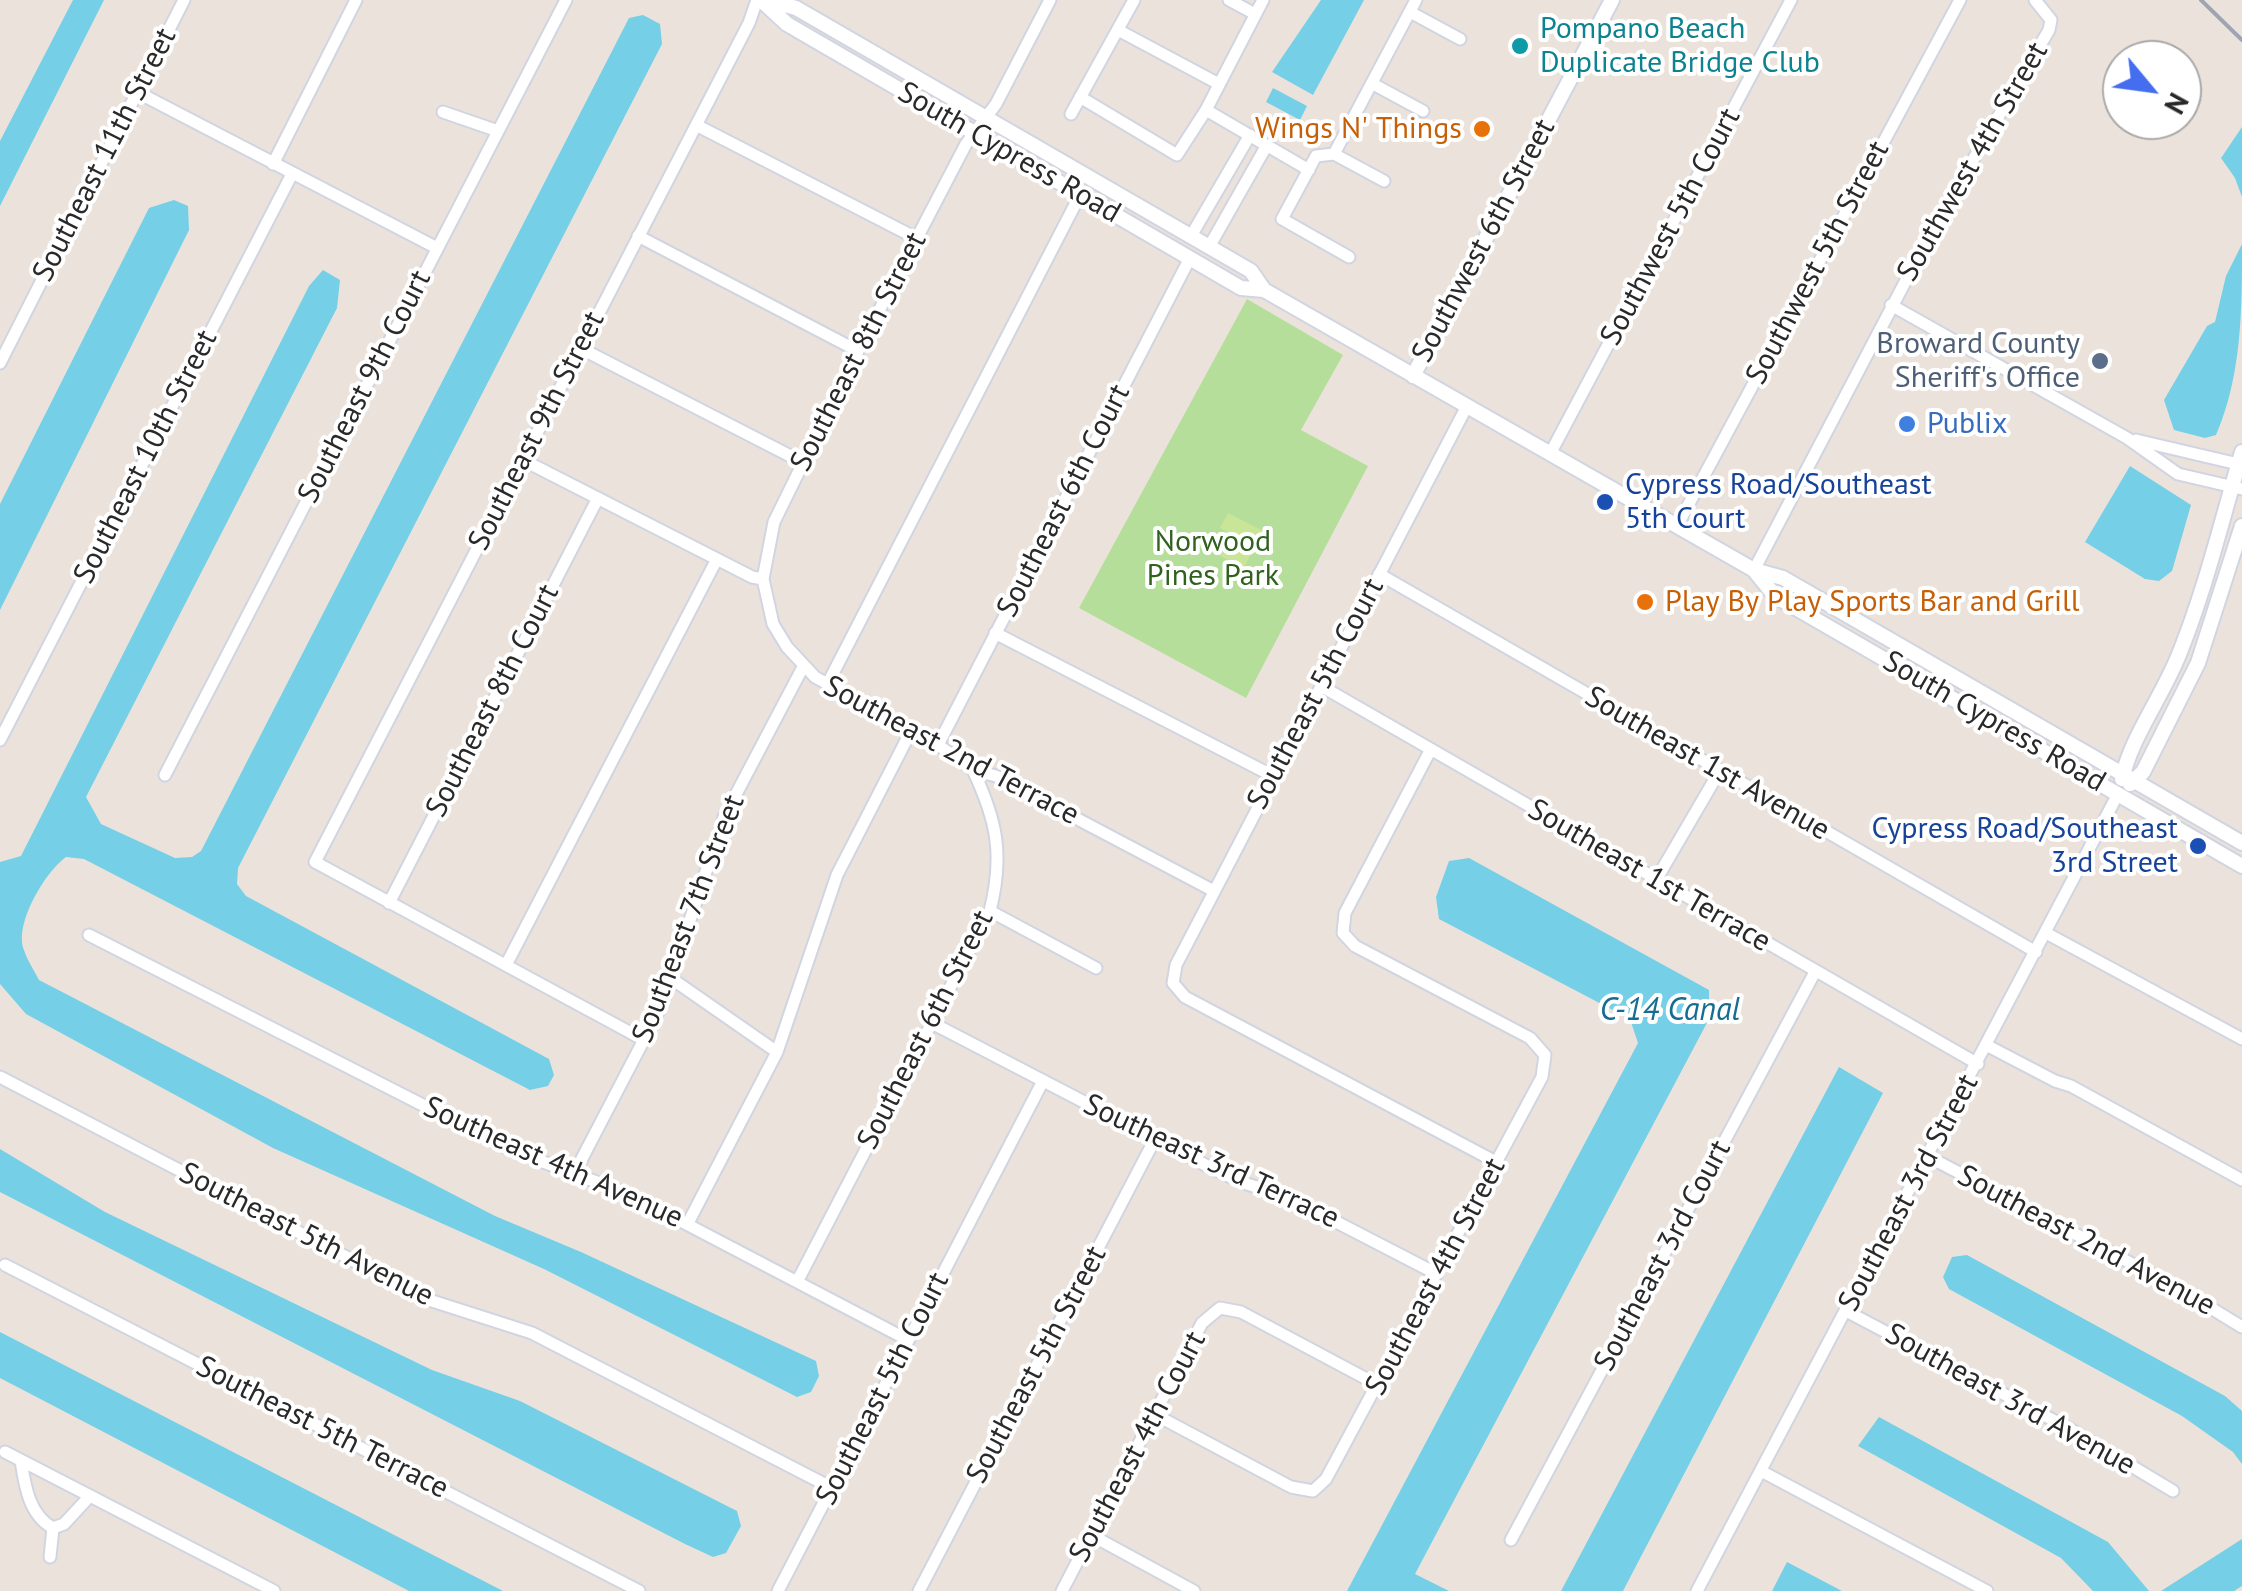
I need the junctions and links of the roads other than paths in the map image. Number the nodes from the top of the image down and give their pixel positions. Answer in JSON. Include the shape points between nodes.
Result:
{"nodes":[{"id":1,"x":184,"y":0,"type":"edge"},
{"id":2,"x":356,"y":0,"type":"edge"},
{"id":3,"x":566,"y":0,"type":"edge"},
{"id":4,"x":762,"y":0,"type":"edge"},
{"id":5,"x":1050,"y":0,"type":"edge"},
{"id":6,"x":1134,"y":0,"type":"edge"},
{"id":7,"x":1229,"y":0,"type":"edge"},
{"id":8,"x":1262,"y":0,"type":"edge"},
{"id":9,"x":1612,"y":0,"type":"edge"},
{"id":10,"x":1791,"y":0,"type":"edge"},
{"id":11,"x":1960,"y":0,"type":"edge"},
{"id":12,"x":2036,"y":0,"type":"edge"},
{"id":13,"x":1413,"y":6,"type":"edge"},
{"id":14,"x":1255,"y":14,"type":"junction"},
{"id":15,"x":1118,"y":30,"type":"junction"},
{"id":16,"x":1460,"y":39,"type":"dead end"},
{"id":17,"x":1219,"y":84,"type":"junction"},
{"id":18,"x":1373,"y":84,"type":"junction"},
{"id":19,"x":137,"y":92,"type":"junction"},
{"id":20,"x":1080,"y":97,"type":"junction"},
{"id":21,"x":1206,"y":110,"type":"junction"},
{"id":22,"x":1423,"y":111,"type":"dead end"},
{"id":23,"x":443,"y":112,"type":"dead end"},
{"id":24,"x":1071,"y":114,"type":"dead end"},
{"id":25,"x":986,"y":118,"type":"junction"},
{"id":26,"x":696,"y":125,"type":"junction"},
{"id":27,"x":498,"y":131,"type":"junction"},
{"id":28,"x":974,"y":132,"type":"junction"},
{"id":29,"x":1250,"y":135,"type":"junction"},
{"id":30,"x":1267,"y":146,"type":"junction"},
{"id":31,"x":1334,"y":154,"type":"junction"},
{"id":32,"x":273,"y":164,"type":"junction"},
{"id":33,"x":1309,"y":170,"type":"junction"},
{"id":34,"x":292,"y":174,"type":"junction"},
{"id":35,"x":1384,"y":181,"type":"dead end"},
{"id":36,"x":1080,"y":195,"type":"junction"},
{"id":37,"x":638,"y":236,"type":"junction"},
{"id":38,"x":1192,"y":236,"type":"junction"},
{"id":39,"x":916,"y":238,"type":"junction"},
{"id":40,"x":1209,"y":246,"type":"junction"},
{"id":41,"x":437,"y":248,"type":"junction"},
{"id":42,"x":1349,"y":257,"type":"dead end"},
{"id":43,"x":1190,"y":258,"type":"junction"},
{"id":44,"x":1264,"y":290,"type":"junction"},
{"id":45,"x":1891,"y":305,"type":"junction"},
{"id":46,"x":580,"y":348,"type":"junction"},
{"id":47,"x":858,"y":351,"type":"junction"},
{"id":48,"x":0,"y":364,"type":"edge"},
{"id":49,"x":1413,"y":376,"type":"junction"},
{"id":50,"x":1467,"y":406,"type":"junction"},
{"id":51,"x":2127,"y":438,"type":"junction"},
{"id":52,"x":1550,"y":454,"type":"junction"},
{"id":53,"x":523,"y":460,"type":"junction"},
{"id":54,"x":2241,"y":460,"type":"edge"},
{"id":55,"x":802,"y":462,"type":"junction"},
{"id":56,"x":2237,"y":487,"type":"edge"},
{"id":57,"x":598,"y":498,"type":"junction"},
{"id":58,"x":1677,"y":526,"type":"junction"},
{"id":59,"x":2242,"y":526,"type":"edge"},
{"id":60,"x":717,"y":558,"type":"junction"},
{"id":61,"x":1754,"y":570,"type":"junction"},
{"id":62,"x":1379,"y":574,"type":"junction"},
{"id":63,"x":763,"y":579,"type":"junction"},
{"id":64,"x":995,"y":633,"type":"junction"},
{"id":65,"x":803,"y":666,"type":"junction"},
{"id":66,"x":827,"y":685,"type":"junction"},
{"id":67,"x":1321,"y":686,"type":"junction"},
{"id":68,"x":911,"y":730,"type":"junction"},
{"id":69,"x":0,"y":740,"type":"edge"},
{"id":70,"x":938,"y":745,"type":"junction"},
{"id":71,"x":1432,"y":749,"type":"junction"},
{"id":72,"x":973,"y":770,"type":"junction"},
{"id":73,"x":1719,"y":772,"type":"junction"},
{"id":74,"x":165,"y":775,"type":"dead end"},
{"id":75,"x":1273,"y":776,"type":"junction"},
{"id":76,"x":2128,"y":778,"type":"junction"},
{"id":77,"x":2118,"y":794,"type":"junction"},
{"id":78,"x":2242,"y":844,"type":"edge"},
{"id":79,"x":2242,"y":866,"type":"edge"},
{"id":80,"x":1656,"y":880,"type":"junction"},
{"id":81,"x":1214,"y":892,"type":"junction"},
{"id":82,"x":389,"y":903,"type":"junction"},
{"id":83,"x":990,"y":911,"type":"junction"},
{"id":84,"x":2046,"y":933,"type":"junction"},
{"id":85,"x":89,"y":936,"type":"dead end"},
{"id":86,"x":2036,"y":952,"type":"junction"},
{"id":87,"x":506,"y":965,"type":"junction"},
{"id":88,"x":1096,"y":968,"type":"dead end"},
{"id":89,"x":1815,"y":972,"type":"junction"},
{"id":90,"x":672,"y":979,"type":"junction"},
{"id":91,"x":932,"y":1023,"type":"junction"},
{"id":92,"x":2242,"y":1038,"type":"edge"},
{"id":93,"x":644,"y":1040,"type":"junction"},
{"id":94,"x":1988,"y":1046,"type":"junction"},
{"id":95,"x":777,"y":1052,"type":"junction"},
{"id":96,"x":1978,"y":1064,"type":"junction"},
{"id":97,"x":0,"y":1077,"type":"edge"},
{"id":98,"x":1043,"y":1081,"type":"junction"},
{"id":99,"x":1155,"y":1139,"type":"junction"},
{"id":100,"x":1929,"y":1156,"type":"junction"},
{"id":101,"x":1496,"y":1162,"type":"junction"},
{"id":102,"x":575,"y":1172,"type":"junction"},
{"id":103,"x":2242,"y":1180,"type":"edge"},
{"id":104,"x":688,"y":1222,"type":"junction"},
{"id":105,"x":5,"y":1265,"type":"dead end"},
{"id":106,"x":1437,"y":1274,"type":"junction"},
{"id":107,"x":798,"y":1280,"type":"junction"},
{"id":108,"x":1846,"y":1311,"type":"junction"},
{"id":109,"x":2242,"y":1328,"type":"edge"},
{"id":110,"x":908,"y":1340,"type":"junction"},
{"id":111,"x":1378,"y":1384,"type":"junction"},
{"id":112,"x":1154,"y":1414,"type":"junction"},
{"id":113,"x":5,"y":1452,"type":"dead end"},
{"id":114,"x":22,"y":1461,"type":"junction"},
{"id":115,"x":1761,"y":1471,"type":"junction"},
{"id":116,"x":832,"y":1488,"type":"junction"},
{"id":117,"x":2173,"y":1492,"type":"dead end"},
{"id":118,"x":89,"y":1497,"type":"junction"},
{"id":119,"x":54,"y":1528,"type":"junction"},
{"id":120,"x":1091,"y":1536,"type":"junction"},
{"id":121,"x":1511,"y":1540,"type":"dead end"},
{"id":122,"x":50,"y":1557,"type":"dead end"},
{"id":123,"x":274,"y":1591,"type":"edge"},
{"id":124,"x":639,"y":1591,"type":"edge"},
{"id":125,"x":778,"y":1591,"type":"edge"},
{"id":126,"x":919,"y":1591,"type":"edge"},
{"id":127,"x":1062,"y":1591,"type":"edge"},
{"id":128,"x":1194,"y":1591,"type":"edge"},
{"id":129,"x":1697,"y":1591,"type":"edge"},
{"id":130,"x":1987,"y":1591,"type":"edge"}],
"edges":[{"from":1,"to":19,"type":"street","name":"Southeast 11th Street"},
{"from":2,"to":32,"type":"street"},
{"from":3,"to":27,"type":"street","name":"Southeast 9th Court"},
{"from":4,"to":25,"type":"street","name":"South Cypress Road","via":[[796,8]]},
{"from":4,"to":26,"type":"street","name":"Southeast 9th Street"},
{"from":4,"to":28,"type":"street","name":"South Cypress Road","via":[[787,24]]},
{"from":5,"to":25,"type":"street","name":"Southeast 8th Street"},
{"from":6,"to":15,"type":"street"},
{"from":7,"to":14,"type":"street"},
{"from":8,"to":14,"type":"street"},
{"from":9,"to":49,"type":"street","name":"Southwest 6th Street"},
{"from":10,"to":52,"type":"street","name":"Southwest 5th Court"},
{"from":11,"to":58,"type":"street","name":"Southwest 5th Street"},
{"from":12,"to":45,"type":"street","name":"Southwest 4th Street","via":[[2051,20],[2049,30]]},
{"from":13,"to":16,"type":"street"},
{"from":13,"to":18,"type":"street"},
{"from":14,"to":17,"type":"street"},
{"from":15,"to":17,"type":"street"},
{"from":15,"to":20,"type":"street"},
{"from":17,"to":21,"type":"street"},
{"from":18,"to":22,"type":"street"},
{"from":18,"to":31,"type":"street"},
{"from":19,"to":32,"type":"street"},
{"from":19,"to":48,"type":"street","name":"Southeast 11th Street"},
{"from":20,"to":21,"type":"street","via":[[1177,155]]},
{"from":20,"to":24,"type":"street"},
{"from":21,"to":29,"type":"street"},
{"from":23,"to":27,"type":"street"},
{"from":25,"to":28,"type":"street","name":"Southeast 8th Street"},
{"from":25,"to":38,"type":"street","name":"South Cypress Road"},
{"from":26,"to":37,"type":"street","name":"Southeast 9th Street"},
{"from":26,"to":39,"type":"street"},
{"from":27,"to":41,"type":"street","name":"Southeast 9th Court"},
{"from":28,"to":36,"type":"street","name":"South Cypress Road"},
{"from":28,"to":39,"type":"street","name":"Southeast 8th Street"},
{"from":29,"to":30,"type":"street"},
{"from":29,"to":38,"type":"street"},
{"from":30,"to":33,"type":"street"},
{"from":30,"to":40,"type":"street"},
{"from":31,"to":33,"type":"street","via":[[1316,156]]},
{"from":31,"to":35,"type":"street"},
{"from":32,"to":34,"type":"street"},
{"from":33,"to":42,"type":"street","via":[[1282,219]]},
{"from":34,"to":41,"type":"street"},
{"from":34,"to":69,"type":"street","name":"Southeast 10th Street"},
{"from":36,"to":43,"type":"street","name":"South Cypress Road"},
{"from":36,"to":66,"type":"street"},
{"from":37,"to":46,"type":"street","name":"Southeast 9th Street"},
{"from":37,"to":47,"type":"street"},
{"from":38,"to":40,"type":"street","name":"South Cypress Road"},
{"from":39,"to":47,"type":"street","name":"Southeast 8th Street"},
{"from":40,"to":44,"type":"street","name":"South Cypress Road","via":[[1251,271]]},
{"from":41,"to":74,"type":"street","name":"Southeast 9th Court"},
{"from":43,"to":44,"type":"street","name":"South Cypress Road","via":[[1241,288]]},
{"from":43,"to":64,"type":"street","name":"Southeast 6th Court"},
{"from":44,"to":49,"type":"street","name":"South Cypress Road"},
{"from":45,"to":51,"type":"street"},
{"from":45,"to":61,"type":"street","name":"Southwest 4th Street"},
{"from":46,"to":53,"type":"street","name":"Southeast 9th Street"},
{"from":46,"to":55,"type":"street"},
{"from":47,"to":55,"type":"street","name":"Southeast 8th Street"},
{"from":49,"to":50,"type":"street","name":"South Cypress Road"},
{"from":50,"to":52,"type":"street","name":"South Cypress Road"},
{"from":50,"to":62,"type":"street","name":"Southeast 5th Court"},
{"from":51,"to":54,"type":"street"},
{"from":51,"to":56,"type":"street","via":[[2178,474]]},
{"from":52,"to":58,"type":"street","name":"South Cypress Road"},
{"from":53,"to":57,"type":"street"},
{"from":53,"to":82,"type":"street","name":"Southeast 9th Street","via":[[315,862]]},
{"from":54,"to":56,"type":"street"},
{"from":55,"to":63,"type":"street","name":"Southeast 8th Street","via":[[774,522]]},
{"from":56,"to":76,"type":"street","via":[[2179,656],[2125,763]]},
{"from":57,"to":60,"type":"street"},
{"from":57,"to":82,"type":"street","name":"Southeast 8th Court"},
{"from":58,"to":61,"type":"street","name":"South Cypress Road"},
{"from":59,"to":76,"type":"street","via":[[2198,663],[2143,772]]},
{"from":60,"to":63,"type":"street"},
{"from":60,"to":87,"type":"street"},
{"from":61,"to":76,"type":"street","name":"South Cypress Road","via":[[1783,578]]},
{"from":61,"to":77,"type":"street","name":"South Cypress Road","via":[[1774,596]]},
{"from":62,"to":67,"type":"street","name":"Southeast 5th Court"},
{"from":62,"to":73,"type":"street","name":"Southeast 1st Avenue"},
{"from":63,"to":65,"type":"street","name":"Southeast 2nd Terrace","via":[[773,624]]},
{"from":64,"to":70,"type":"street","name":"Southeast 6th Court"},
{"from":64,"to":75,"type":"street"},
{"from":65,"to":66,"type":"street","name":"Southeast 2nd Terrace"},
{"from":65,"to":90,"type":"street","name":"Southeast 7th Street","via":[[724,818]]},
{"from":66,"to":68,"type":"street","name":"Southeast 2nd Terrace"},
{"from":67,"to":71,"type":"street","name":"Southeast 1st Terrace"},
{"from":67,"to":75,"type":"street","name":"Southeast 5th Court"},
{"from":68,"to":70,"type":"street","name":"Southeast 2nd Terrace"},
{"from":68,"to":95,"type":"street","via":[[836,876]]},
{"from":70,"to":72,"type":"street","name":"Southeast 2nd Terrace"},
{"from":71,"to":80,"type":"street","name":"Southeast 1st Terrace"},
{"from":71,"to":101,"type":"street","name":"Southeast 4th Street","via":[[1346,913],[1344,932],[1355,946],[1530,1038],[1545,1056],[1542,1077]]},
{"from":72,"to":81,"type":"street","name":"Southeast 2nd Terrace","via":[[996,776]]},
{"from":72,"to":83,"type":"street","name":"Southeast 6th Street","via":[[990,805],[999,853]]},
{"from":73,"to":80,"type":"street"},
{"from":73,"to":86,"type":"street","name":"Southeast 1st Avenue"},
{"from":75,"to":81,"type":"street","name":"Southeast 5th Court"},
{"from":76,"to":77,"type":"street"},
{"from":76,"to":78,"type":"street","name":"South Cypress Road"},
{"from":77,"to":79,"type":"street","name":"South Cypress Road"},
{"from":77,"to":84,"type":"street","name":"Southeast 3rd Street"},
{"from":80,"to":89,"type":"street","name":"Southeast 1st Terrace"},
{"from":81,"to":101,"type":"street","name":"Southeast 5th Court","via":[[1176,966],[1173,984],[1185,997]]},
{"from":82,"to":87,"type":"street"},
{"from":83,"to":88,"type":"street"},
{"from":83,"to":91,"type":"street","name":"Southeast 6th Street"},
{"from":84,"to":86,"type":"street","name":"Southeast 3rd Street"},
{"from":84,"to":92,"type":"street"},
{"from":85,"to":102,"type":"street","name":"Southeast 4th Avenue","via":[[509,1149]]},
{"from":86,"to":94,"type":"street","name":"Southeast 3rd Street"},
{"from":87,"to":93,"type":"street"},
{"from":89,"to":96,"type":"street","name":"Southeast 1st Terrace"},
{"from":89,"to":121,"type":"street","name":"Southeast 3rd Court"},
{"from":90,"to":93,"type":"street","name":"Southeast 7th Street"},
{"from":90,"to":95,"type":"street"},
{"from":91,"to":98,"type":"street","name":"Southeast 3rd Terrace"},
{"from":91,"to":107,"type":"street","name":"Southeast 6th Street"},
{"from":93,"to":102,"type":"street","name":"Southeast 7th Street"},
{"from":94,"to":96,"type":"street","name":"Southeast 3rd Street"},
{"from":94,"to":103,"type":"street"},
{"from":95,"to":104,"type":"street"},
{"from":96,"to":100,"type":"street","name":"Southeast 3rd Street"},
{"from":97,"to":116,"type":"street","name":"Southeast 5th Avenue","via":[[430,1300],[532,1332]]},
{"from":98,"to":99,"type":"street","name":"Southeast 3rd Terrace"},
{"from":98,"to":110,"type":"street","name":"Southeast 5th Court"},
{"from":99,"to":106,"type":"street","name":"Southeast 3rd Terrace","via":[[1290,1198]]},
{"from":99,"to":126,"type":"street","name":"Southeast 5th Street"},
{"from":100,"to":108,"type":"street","name":"Southeast 3rd Street"},
{"from":100,"to":109,"type":"street","name":"Southeast 2nd Avenue"},
{"from":101,"to":106,"type":"street","name":"Southeast 4th Street"},
{"from":102,"to":104,"type":"street","name":"Southeast 4th Avenue"},
{"from":104,"to":107,"type":"street","name":"Southeast 4th Avenue"},
{"from":105,"to":124,"type":"street","name":"Southeast 5th Terrace"},
{"from":106,"to":111,"type":"street","name":"Southeast 4th Street"},
{"from":107,"to":110,"type":"street","name":"Southeast 4th Avenue"},
{"from":108,"to":115,"type":"street","name":"Southeast 3rd Street"},
{"from":108,"to":117,"type":"street","name":"Southeast 3rd Avenue"},
{"from":110,"to":116,"type":"street","name":"Southeast 5th Court"},
{"from":111,"to":112,"type":"street","name":"Southeast 4th Court","via":[[1241,1312],[1220,1308],[1202,1323]]},
{"from":111,"to":112,"type":"street","name":"Southeast 4th Street","via":[[1329,1476],[1313,1491],[1292,1488]]},
{"from":112,"to":120,"type":"street","name":"Southeast 4th Court"},
{"from":113,"to":114,"type":"street"},
{"from":114,"to":118,"type":"street"},
{"from":114,"to":119,"type":"street","via":[[38,1516]]},
{"from":115,"to":129,"type":"street","name":"Southeast 3rd Street"},
{"from":115,"to":130,"type":"street"},
{"from":116,"to":125,"type":"street","name":"Southeast 5th Court"},
{"from":118,"to":119,"type":"street"},
{"from":118,"to":123,"type":"street"},
{"from":119,"to":122,"type":"street"},
{"from":120,"to":127,"type":"street","name":"Southeast 4th Court"},
{"from":120,"to":128,"type":"street"}]}
